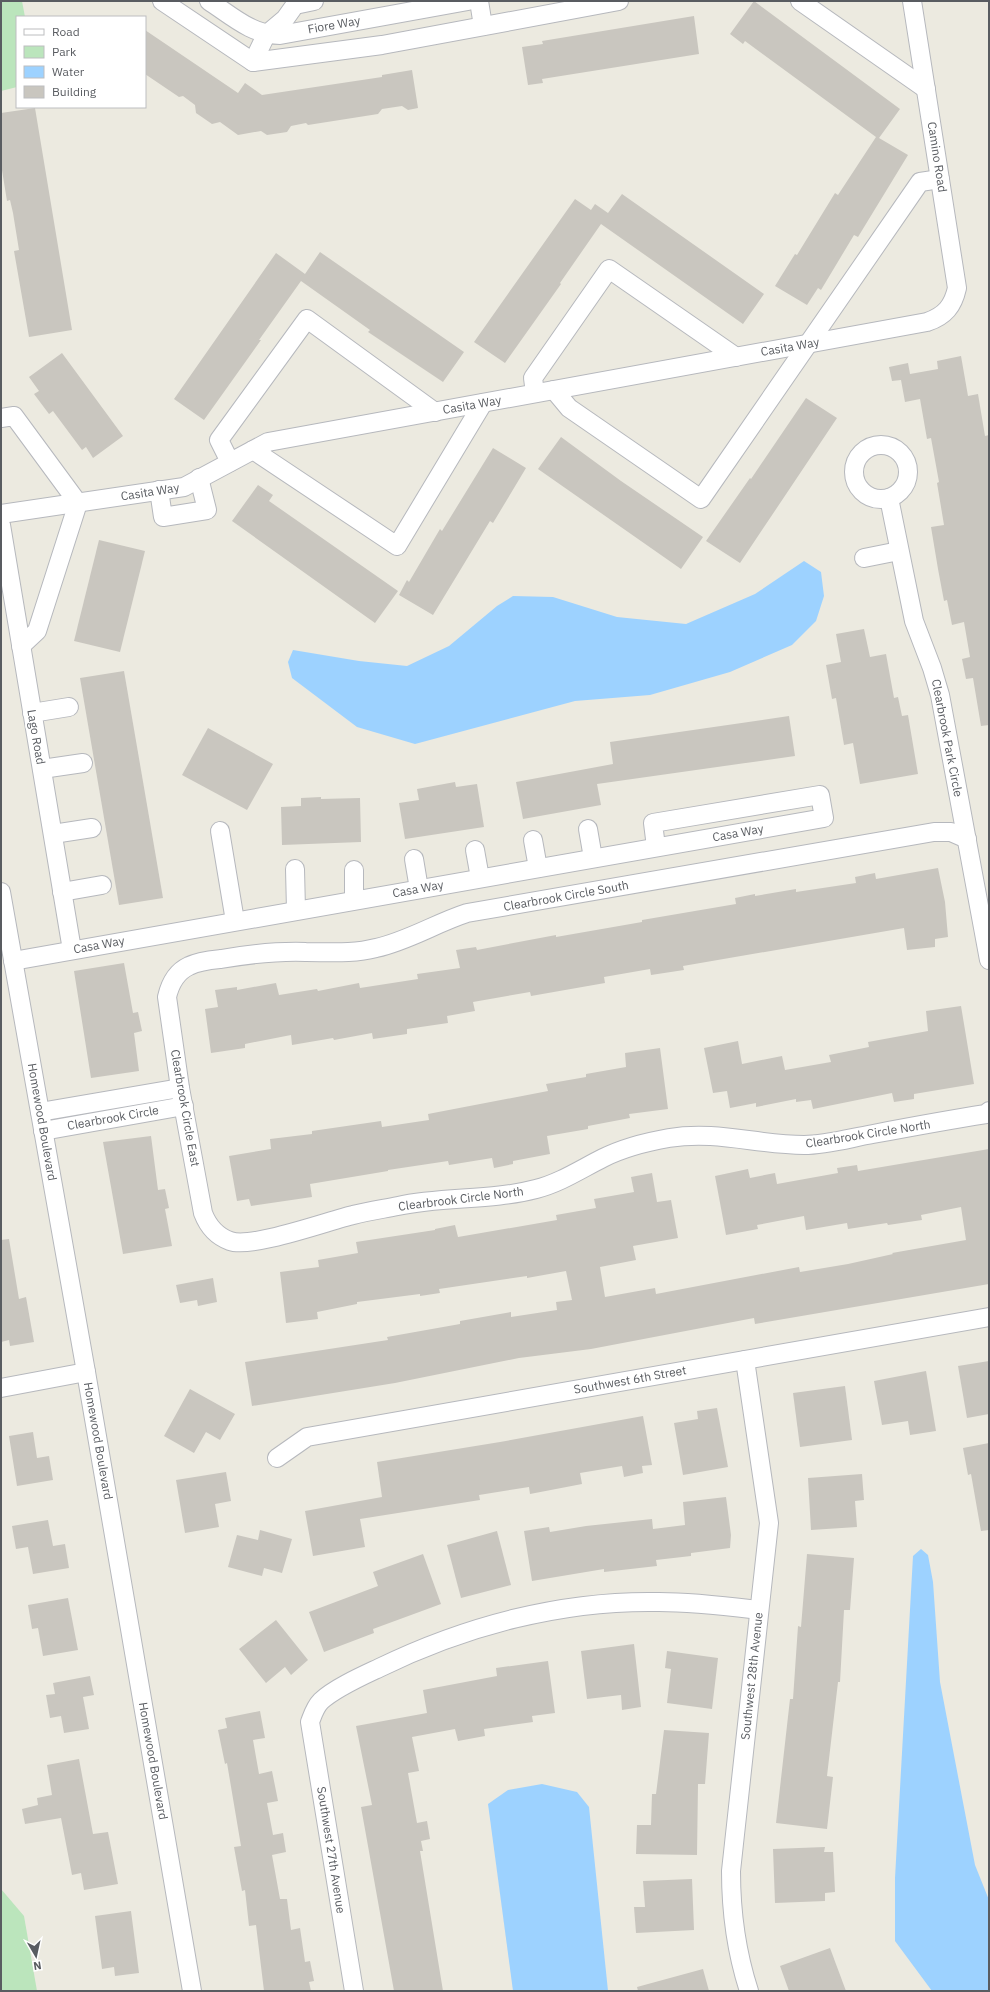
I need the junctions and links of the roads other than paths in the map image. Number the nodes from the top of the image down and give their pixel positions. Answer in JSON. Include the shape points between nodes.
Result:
{"nodes":[{"id":1,"x":162,"y":1,"type":"edge"},
{"id":2,"x":209,"y":1,"type":"edge"},
{"id":3,"x":314,"y":1,"type":"edge"},
{"id":4,"x":468,"y":1,"type":"edge"},
{"id":5,"x":479,"y":1,"type":"edge"},
{"id":6,"x":619,"y":1,"type":"edge"},
{"id":7,"x":800,"y":1,"type":"edge"},
{"id":8,"x":912,"y":1,"type":"edge"},
{"id":9,"x":483,"y":26,"type":"junction"},
{"id":10,"x":266,"y":35,"type":"junction"},
{"id":11,"x":253,"y":62,"type":"junction"},
{"id":12,"x":926,"y":89,"type":"junction"},
{"id":13,"x":940,"y":179,"type":"junction"},
{"id":14,"x":948,"y":311,"type":"joint"},
{"id":15,"x":807,"y":344,"type":"junction"},
{"id":16,"x":736,"y":357,"type":"junction"},
{"id":17,"x":554,"y":390,"type":"junction"},
{"id":18,"x":536,"y":394,"type":"junction"},
{"id":19,"x":483,"y":403,"type":"junction"},
{"id":20,"x":435,"y":412,"type":"junction"},
{"id":21,"x":1,"y":418,"type":"edge"},
{"id":22,"x":253,"y":450,"type":"junction"},
{"id":23,"x":230,"y":462,"type":"junction"},
{"id":24,"x":199,"y":478,"type":"junction"},
{"id":25,"x":159,"y":490,"type":"junction"},
{"id":26,"x":889,"y":498,"type":"dead end"},
{"id":27,"x":78,"y":503,"type":"junction"},
{"id":28,"x":1,"y":514,"type":"edge"},
{"id":29,"x":1,"y":525,"type":"edge"},
{"id":30,"x":899,"y":551,"type":"junction"},
{"id":31,"x":864,"y":558,"type":"dead end"},
{"id":32,"x":21,"y":646,"type":"junction"},
{"id":33,"x":69,"y":707,"type":"dead end"},
{"id":34,"x":32,"y":713,"type":"junction"},
{"id":35,"x":83,"y":763,"type":"dead end"},
{"id":36,"x":42,"y":769,"type":"junction"},
{"id":37,"x":92,"y":828,"type":"dead end"},
{"id":38,"x":588,"y":829,"type":"dead end"},
{"id":39,"x":220,"y":831,"type":"dead end"},
{"id":40,"x":52,"y":834,"type":"junction"},
{"id":41,"x":967,"y":839,"type":"junction"},
{"id":42,"x":533,"y":840,"type":"dead end"},
{"id":43,"x":656,"y":847,"type":"junction"},
{"id":44,"x":475,"y":850,"type":"dead end"},
{"id":45,"x":593,"y":858,"type":"junction"},
{"id":46,"x":414,"y":859,"type":"dead end"},
{"id":47,"x":538,"y":868,"type":"junction"},
{"id":48,"x":295,"y":869,"type":"dead end"},
{"id":49,"x":354,"y":870,"type":"dead end"},
{"id":50,"x":480,"y":878,"type":"junction"},
{"id":51,"x":102,"y":885,"type":"dead end"},
{"id":52,"x":419,"y":889,"type":"junction"},
{"id":53,"x":1,"y":892,"type":"edge"},
{"id":54,"x":62,"y":892,"type":"junction"},
{"id":55,"x":354,"y":900,"type":"junction"},
{"id":56,"x":296,"y":910,"type":"junction"},
{"id":57,"x":235,"y":921,"type":"junction"},
{"id":58,"x":72,"y":950,"type":"junction"},
{"id":59,"x":989,"y":960,"type":"edge"},
{"id":60,"x":13,"y":961,"type":"junction"},
{"id":61,"x":174,"y":979,"type":"joint"},
{"id":62,"x":180,"y":1088,"type":"junction"},
{"id":63,"x":184,"y":1106,"type":"junction"},
{"id":64,"x":40,"y":1112,"type":"junction"},
{"id":65,"x":987,"y":1112,"type":"edge"},
{"id":66,"x":43,"y":1131,"type":"junction"},
{"id":67,"x":216,"y":1234,"type":"joint"},
{"id":68,"x":989,"y":1316,"type":"edge"},
{"id":69,"x":745,"y":1360,"type":"junction"},
{"id":70,"x":86,"y":1372,"type":"junction"},
{"id":71,"x":1,"y":1388,"type":"edge"},
{"id":72,"x":277,"y":1458,"type":"dead end"},
{"id":73,"x":758,"y":1610,"type":"junction"},
{"id":74,"x":192,"y":1991,"type":"edge"},
{"id":75,"x":354,"y":1991,"type":"edge"},
{"id":76,"x":749,"y":1991,"type":"edge"}],
"edges":[{"from":1,"to":11,"type":"street"},
{"from":2,"to":10,"type":"street","name":"Fiore Way","via":[[255,31]]},
{"from":3,"to":10,"type":"street","via":[[295,5],[285,19]]},
{"from":4,"to":10,"type":"street","name":"Fiore Way","via":[[280,35]]},
{"from":5,"to":9,"type":"street"},
{"from":6,"to":9,"type":"street"},
{"from":7,"to":12,"type":"street"},
{"from":8,"to":12,"type":"street","name":"Camino Road"},
{"from":9,"to":11,"type":"street","via":[[382,44]]},
{"from":10,"to":11,"type":"street"},
{"from":12,"to":13,"type":"street","name":"Camino Road"},
{"from":13,"to":14,"type":"street","name":"Camino Road","via":[[958,288],[955,300]]},
{"from":13,"to":15,"type":"street","via":[[920,182]]},
{"from":14,"to":15,"type":"street","name":"Casita Way","via":[[939,318],[927,322]]},
{"from":15,"to":16,"type":"street","name":"Casita Way"},
{"from":15,"to":17,"type":"street","via":[[700,499],[569,408]]},
{"from":16,"to":17,"type":"street","name":"Casita Way"},
{"from":16,"to":18,"type":"street","via":[[609,269],[532,378]]},
{"from":17,"to":18,"type":"street","name":"Casita Way"},
{"from":18,"to":19,"type":"street","name":"Casita Way"},
{"from":19,"to":20,"type":"street","name":"Casita Way"},
{"from":19,"to":22,"type":"street","via":[[397,546]]},
{"from":20,"to":22,"type":"street","name":"Casita Way","via":[[268,442]]},
{"from":20,"to":23,"type":"street","via":[[307,319],[219,440]]},
{"from":21,"to":27,"type":"street","via":[[14,416]]},
{"from":22,"to":23,"type":"street","name":"Casita Way"},
{"from":23,"to":24,"type":"street","name":"Casita Way"},
{"from":24,"to":25,"type":"street","name":"Casita Way","via":[[184,486]]},
{"from":24,"to":25,"type":"street","via":[[207,510],[163,517]]},
{"from":25,"to":27,"type":"street","name":"Casita Way"},
{"from":26,"to":30,"type":"street","name":"Clearbrook Park Circle"},
{"from":27,"to":28,"type":"street","name":"Casita Way"},
{"from":27,"to":32,"type":"street","via":[[37,631]]},
{"from":29,"to":32,"type":"street","name":"Lago Road"},
{"from":30,"to":31,"type":"street"},
{"from":30,"to":41,"type":"street","name":"Clearbrook Park Circle","via":[[914,622],[940,695]]},
{"from":32,"to":34,"type":"street","name":"Lago Road"},
{"from":33,"to":34,"type":"street"},
{"from":34,"to":36,"type":"street","name":"Lago Road"},
{"from":35,"to":36,"type":"street"},
{"from":36,"to":40,"type":"street","name":"Lago Road"},
{"from":37,"to":40,"type":"street"},
{"from":38,"to":45,"type":"street"},
{"from":39,"to":57,"type":"street"},
{"from":40,"to":54,"type":"street","name":"Lago Road"},
{"from":41,"to":59,"type":"street","name":"Clearbrook Park Circle"},
{"from":41,"to":61,"type":"street","name":"Clearbrook Circle South","via":[[951,832],[934,832],[467,913],[376,948],[335,953],[271,952],[241,955],[188,966]]},
{"from":42,"to":47,"type":"street"},
{"from":43,"to":43,"type":"street","name":"Casa Way","via":[[824,818],[820,795],[653,823]]},
{"from":43,"to":45,"type":"street","name":"Casa Way"},
{"from":44,"to":50,"type":"street"},
{"from":45,"to":47,"type":"street","name":"Casa Way"},
{"from":46,"to":52,"type":"street"},
{"from":47,"to":50,"type":"street","name":"Casa Way"},
{"from":48,"to":56,"type":"street"},
{"from":49,"to":55,"type":"street"},
{"from":50,"to":52,"type":"street","name":"Casa Way"},
{"from":51,"to":54,"type":"street"},
{"from":52,"to":55,"type":"street","name":"Casa Way"},
{"from":53,"to":60,"type":"street","name":"Homewood Boulevard"},
{"from":54,"to":58,"type":"street","name":"Lago Road"},
{"from":55,"to":56,"type":"street","name":"Casa Way"},
{"from":56,"to":57,"type":"street","name":"Casa Way"},
{"from":57,"to":58,"type":"street","name":"Casa Way"},
{"from":58,"to":60,"type":"street","name":"Casa Way"},
{"from":60,"to":64,"type":"street","name":"Homewood Boulevard"},
{"from":61,"to":62,"type":"street","name":"Clearbrook Circle East","via":[[167,997]]},
{"from":62,"to":63,"type":"street","name":"Clearbrook Circle East"},
{"from":62,"to":64,"type":"street","name":"Clearbrook Circle"},
{"from":63,"to":66,"type":"street","name":"Clearbrook Circle"},
{"from":63,"to":67,"type":"street","name":"Clearbrook Circle East","via":[[203,1213]]},
{"from":64,"to":66,"type":"street","name":"Homewood Boulevard"},
{"from":65,"to":67,"type":"street","name":"Clearbrook Circle North","via":[[805,1145],[777,1144],[732,1136],[670,1138],[639,1144],[617,1152],[564,1179],[530,1191],[405,1204],[244,1243],[231,1242]]},
{"from":66,"to":70,"type":"street","name":"Homewood Boulevard"},
{"from":68,"to":69,"type":"street","name":"Southwest 6th Street"},
{"from":69,"to":72,"type":"street","name":"Southwest 6th Street","via":[[307,1437]]},
{"from":69,"to":73,"type":"street","name":"Southwest 28th Avenue","via":[[769,1523]]},
{"from":70,"to":71,"type":"street"},
{"from":70,"to":74,"type":"street","name":"Homewood Boulevard"},
{"from":73,"to":75,"type":"street","name":"Southwest 27th Avenue","via":[[658,1602],[585,1606],[507,1620],[458,1634],[410,1653],[365,1675],[322,1701],[314,1710],[310,1722]]},
{"from":73,"to":76,"type":"street","name":"Southwest 28th Avenue","via":[[731,1871],[734,1925],[741,1966]]}]}
